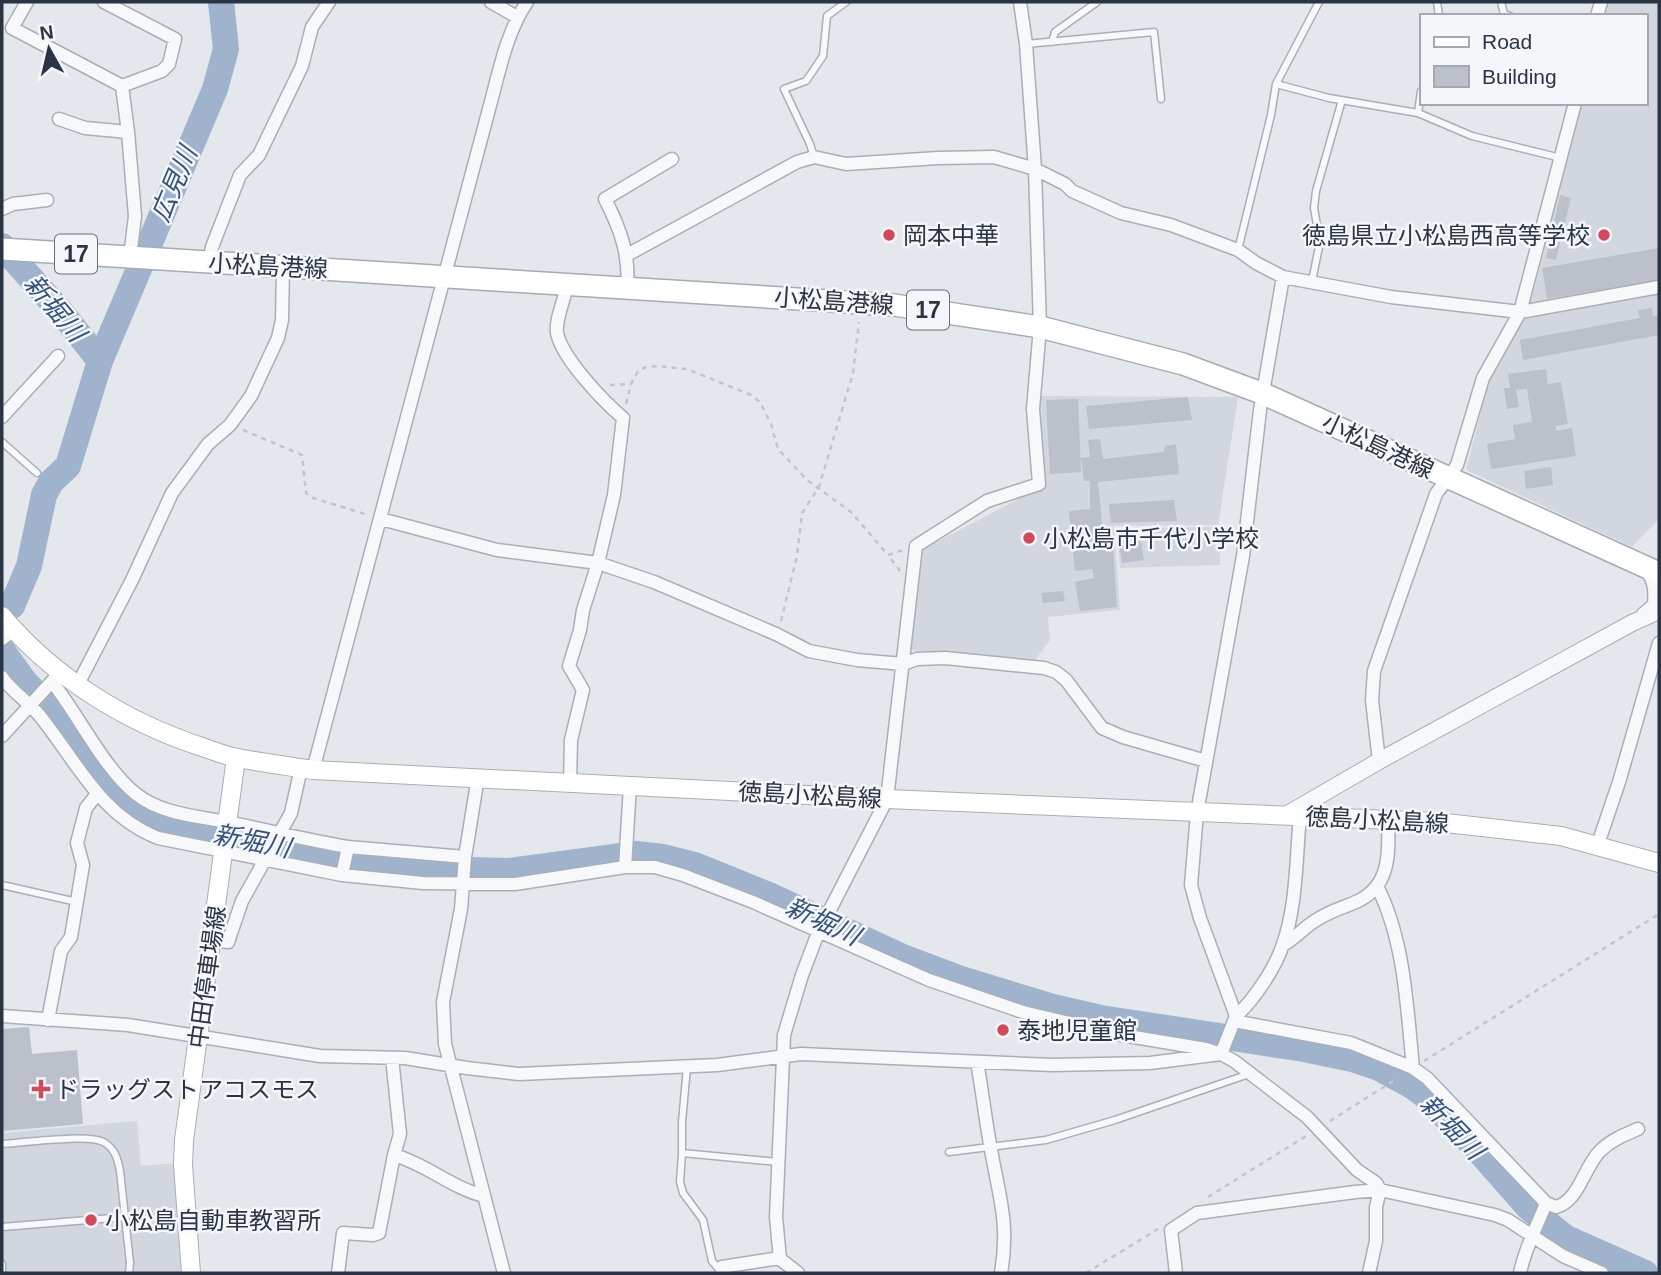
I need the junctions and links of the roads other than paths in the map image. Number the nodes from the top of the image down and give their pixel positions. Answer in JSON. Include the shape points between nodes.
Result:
{"nodes":[{"id":1,"x":27,"y":2,"type":"edge"},
{"id":2,"x":104,"y":2,"type":"edge"},
{"id":3,"x":329,"y":2,"type":"edge"},
{"id":4,"x":491,"y":2,"type":"edge"},
{"id":5,"x":527,"y":2,"type":"edge"},
{"id":6,"x":846,"y":2,"type":"edge"},
{"id":7,"x":1020,"y":2,"type":"edge"},
{"id":8,"x":1097,"y":2,"type":"edge"},
{"id":9,"x":1319,"y":2,"type":"edge"},
{"id":10,"x":517,"y":17,"type":"junction"},
{"id":11,"x":1052,"y":42,"type":"junction"},
{"id":12,"x":1026,"y":44,"type":"junction"},
{"id":13,"x":1276,"y":84,"type":"junction"},
{"id":14,"x":122,"y":86,"type":"junction"},
{"id":15,"x":1420,"y":98,"type":"edge"},
{"id":16,"x":1161,"y":100,"type":"dead end"},
{"id":17,"x":1342,"y":100,"type":"junction"},
{"id":18,"x":1574,"y":105,"type":"edge"},
{"id":19,"x":1418,"y":113,"type":"junction"},
{"id":20,"x":59,"y":119,"type":"dead end"},
{"id":21,"x":128,"y":132,"type":"junction"},
{"id":22,"x":814,"y":157,"type":"junction"},
{"id":23,"x":1561,"y":158,"type":"junction"},
{"id":24,"x":672,"y":159,"type":"dead end"},
{"id":25,"x":1035,"y":169,"type":"junction"},
{"id":26,"x":47,"y":200,"type":"dead end"},
{"id":27,"x":2,"y":209,"type":"edge"},
{"id":28,"x":9,"y":249,"type":"edge"},
{"id":29,"x":1238,"y":250,"type":"junction"},
{"id":30,"x":626,"y":255,"type":"junction"},
{"id":31,"x":138,"y":258,"type":"junction"},
{"id":32,"x":209,"y":263,"type":"junction"},
{"id":33,"x":283,"y":267,"type":"junction"},
{"id":34,"x":444,"y":275,"type":"junction"},
{"id":35,"x":1283,"y":277,"type":"junction"},
{"id":36,"x":1311,"y":281,"type":"junction"},
{"id":37,"x":567,"y":285,"type":"junction"},
{"id":38,"x":1659,"y":287,"type":"edge"},
{"id":39,"x":627,"y":288,"type":"junction"},
{"id":40,"x":1520,"y":312,"type":"junction"},
{"id":41,"x":1040,"y":327,"type":"junction"},
{"id":42,"x":58,"y":356,"type":"dead end"},
{"id":43,"x":1264,"y":394,"type":"junction"},
{"id":44,"x":2,"y":416,"type":"edge"},
{"id":45,"x":2,"y":442,"type":"edge"},
{"id":46,"x":37,"y":472,"type":"dead end"},
{"id":47,"x":1447,"y":478,"type":"junction"},
{"id":48,"x":381,"y":519,"type":"junction"},
{"id":49,"x":598,"y":563,"type":"junction"},
{"id":50,"x":1651,"y":570,"type":"edge"},
{"id":51,"x":1659,"y":611,"type":"edge"},
{"id":52,"x":2,"y":616,"type":"edge"},
{"id":53,"x":1632,"y":623,"type":"junction"},
{"id":54,"x":6,"y":636,"type":"edge"},
{"id":55,"x":1659,"y":643,"type":"edge"},
{"id":56,"x":903,"y":664,"type":"junction"},
{"id":57,"x":2,"y":677,"type":"edge"},
{"id":58,"x":53,"y":680,"type":"junction"},
{"id":59,"x":78,"y":684,"type":"junction"},
{"id":60,"x":1653,"y":690,"type":"edge"},
{"id":61,"x":33,"y":703,"type":"junction"},
{"id":62,"x":2,"y":736,"type":"edge"},
{"id":63,"x":236,"y":758,"type":"junction"},
{"id":64,"x":1206,"y":761,"type":"junction"},
{"id":65,"x":1379,"y":761,"type":"junction"},
{"id":66,"x":307,"y":769,"type":"junction"},
{"id":67,"x":478,"y":777,"type":"junction"},
{"id":68,"x":570,"y":783,"type":"junction"},
{"id":69,"x":630,"y":786,"type":"junction"},
{"id":70,"x":97,"y":794,"type":"junction"},
{"id":71,"x":887,"y":799,"type":"junction"},
{"id":72,"x":1197,"y":813,"type":"junction"},
{"id":73,"x":1293,"y":816,"type":"junction"},
{"id":74,"x":1388,"y":820,"type":"junction"},
{"id":75,"x":228,"y":825,"type":"junction"},
{"id":76,"x":278,"y":837,"type":"junction"},
{"id":77,"x":1598,"y":844,"type":"junction"},
{"id":78,"x":225,"y":850,"type":"junction"},
{"id":79,"x":347,"y":850,"type":"junction"},
{"id":80,"x":268,"y":857,"type":"junction"},
{"id":81,"x":465,"y":860,"type":"junction"},
{"id":82,"x":1659,"y":863,"type":"edge"},
{"id":83,"x":625,"y":865,"type":"junction"},
{"id":84,"x":343,"y":872,"type":"junction"},
{"id":85,"x":464,"y":882,"type":"junction"},
{"id":86,"x":2,"y":885,"type":"edge"},
{"id":87,"x":1378,"y":888,"type":"junction"},
{"id":88,"x":77,"y":902,"type":"junction"},
{"id":89,"x":820,"y":931,"type":"junction"},
{"id":90,"x":212,"y":940,"type":"junction"},
{"id":91,"x":1283,"y":945,"type":"junction"},
{"id":92,"x":2,"y":1016,"type":"edge"},
{"id":93,"x":48,"y":1020,"type":"junction"},
{"id":94,"x":1234,"y":1021,"type":"junction"},
{"id":95,"x":199,"y":1035,"type":"junction"},
{"id":96,"x":1223,"y":1051,"type":"junction"},
{"id":97,"x":782,"y":1056,"type":"junction"},
{"id":98,"x":392,"y":1058,"type":"junction"},
{"id":99,"x":978,"y":1062,"type":"junction"},
{"id":100,"x":450,"y":1065,"type":"junction"},
{"id":101,"x":687,"y":1067,"type":"junction"},
{"id":102,"x":1413,"y":1068,"type":"junction"},
{"id":103,"x":1249,"y":1074,"type":"junction"},
{"id":104,"x":1638,"y":1129,"type":"dead end"},
{"id":105,"x":2,"y":1144,"type":"edge"},
{"id":106,"x":990,"y":1145,"type":"junction"},
{"id":107,"x":948,"y":1152,"type":"dead end"},
{"id":108,"x":682,"y":1153,"type":"junction"},
{"id":109,"x":394,"y":1155,"type":"junction"},
{"id":110,"x":778,"y":1162,"type":"junction"},
{"id":111,"x":1380,"y":1190,"type":"junction"},
{"id":112,"x":484,"y":1196,"type":"junction"},
{"id":113,"x":1545,"y":1204,"type":"junction"},
{"id":114,"x":125,"y":1217,"type":"junction"},
{"id":115,"x":2,"y":1227,"type":"edge"},
{"id":116,"x":1534,"y":1232,"type":"junction"},
{"id":117,"x":780,"y":1259,"type":"junction"},
{"id":118,"x":2,"y":1264,"type":"edge"},
{"id":119,"x":722,"y":1270,"type":"edge"},
{"id":120,"x":2,"y":1273,"type":"edge"},
{"id":121,"x":128,"y":1273,"type":"edge"},
{"id":122,"x":191,"y":1273,"type":"edge"},
{"id":123,"x":338,"y":1273,"type":"edge"},
{"id":124,"x":504,"y":1273,"type":"edge"},
{"id":125,"x":798,"y":1273,"type":"edge"},
{"id":126,"x":1001,"y":1273,"type":"edge"},
{"id":127,"x":1176,"y":1273,"type":"edge"},
{"id":128,"x":1369,"y":1273,"type":"edge"},
{"id":129,"x":1520,"y":1273,"type":"edge"},
{"id":130,"x":1602,"y":1273,"type":"edge"}],
"edges":[{"from":1,"to":14,"type":"street","via":[[12,28]]},
{"from":2,"to":14,"type":"street","via":[[175,39],[169,64],[162,71]]},
{"from":3,"to":32,"type":"street","via":[[312,27],[302,66],[259,155],[240,174]]},
{"from":4,"to":10,"type":"street"},
{"from":5,"to":10,"type":"street"},
{"from":6,"to":22,"type":"lane","via":[[827,16],[823,56],[806,81],[784,89]]},
{"from":7,"to":12,"type":"street"},
{"from":8,"to":11,"type":"lane","via":[[1055,32]]},
{"from":9,"to":13,"type":"lane"},
{"from":10,"to":34,"type":"street"},
{"from":11,"to":12,"type":"lane"},
{"from":11,"to":16,"type":"lane","via":[[1154,32]]},
{"from":12,"to":25,"type":"street"},
{"from":13,"to":17,"type":"lane"},
{"from":13,"to":29,"type":"lane"},
{"from":14,"to":21,"type":"street"},
{"from":15,"to":19,"type":"lane"},
{"from":17,"to":19,"type":"lane"},
{"from":17,"to":36,"type":"lane","via":[[1316,191],[1320,242]]},
{"from":18,"to":23,"type":"street"},
{"from":19,"to":23,"type":"lane","via":[[1472,136]]},
{"from":20,"to":21,"type":"street","via":[[85,128]]},
{"from":21,"to":31,"type":"street"},
{"from":22,"to":25,"type":"street","via":[[846,164],[994,157]]},
{"from":22,"to":30,"type":"street"},
{"from":23,"to":40,"type":"street"},
{"from":24,"to":30,"type":"street","via":[[605,199]]},
{"from":25,"to":29,"type":"street","via":[[1121,213],[1171,225]]},
{"from":25,"to":41,"type":"street"},
{"from":26,"to":27,"type":"street"},
{"from":28,"to":31,"type":"main road","name":"小松島港線","number":"17"},
{"from":29,"to":35,"type":"street"},
{"from":30,"to":39,"type":"street"},
{"from":31,"to":32,"type":"main road","name":"小松島港線","number":"17"},
{"from":32,"to":33,"type":"main road","name":"小松島港線","number":"17"},
{"from":33,"to":34,"type":"main road","name":"小松島港線","number":"17"},
{"from":33,"to":59,"type":"street","via":[[278,338],[251,396],[172,493]]},
{"from":34,"to":37,"type":"main road","name":"小松島港線","number":"17"},
{"from":34,"to":48,"type":"street"},
{"from":35,"to":36,"type":"street"},
{"from":35,"to":43,"type":"street"},
{"from":36,"to":40,"type":"street","via":[[1391,297]]},
{"from":37,"to":39,"type":"main road","name":"小松島港線","number":"17"},
{"from":37,"to":49,"type":"street","via":[[557,334],[579,373],[623,418],[614,495]]},
{"from":38,"to":40,"type":"street"},
{"from":39,"to":41,"type":"main road","name":"小松島港線","number":"17","via":[[894,305]]},
{"from":40,"to":47,"type":"street","via":[[1483,378],[1457,465]]},
{"from":41,"to":43,"type":"main road","name":"小松島港線","number":"17","via":[[1183,364]]},
{"from":41,"to":56,"type":"street","via":[[1033,409],[1039,484],[987,501],[916,546]]},
{"from":42,"to":44,"type":"street"},
{"from":43,"to":47,"type":"main road","name":"小松島港線","number":"17"},
{"from":43,"to":64,"type":"street","via":[[1243,556]]},
{"from":45,"to":46,"type":"lane"},
{"from":47,"to":50,"type":"main road","name":"小松島港線","number":"17"},
{"from":47,"to":65,"type":"street","via":[[1436,494],[1374,671],[1372,700]]},
{"from":48,"to":49,"type":"street","via":[[497,550]]},
{"from":48,"to":66,"type":"street"},
{"from":49,"to":56,"type":"street","via":[[654,582],[809,651]]},
{"from":49,"to":68,"type":"street","via":[[569,666],[583,690],[571,740]]},
{"from":50,"to":53,"type":"street","via":[[1654,605]]},
{"from":51,"to":53,"type":"street"},
{"from":52,"to":54,"type":"main road","name":"徳島小松島線"},
{"from":53,"to":65,"type":"street"},
{"from":54,"to":58,"type":"main road","name":"徳島小松島線","via":[[36,653]]},
{"from":55,"to":60,"type":"street"},
{"from":56,"to":64,"type":"street","via":[[945,658],[1044,668],[1066,680],[1102,728]]},
{"from":56,"to":71,"type":"street"},
{"from":57,"to":61,"type":"street"},
{"from":58,"to":59,"type":"main road","name":"徳島小松島線"},
{"from":58,"to":61,"type":"street"},
{"from":58,"to":75,"type":"street","via":[[136,794],[169,810]]},
{"from":59,"to":63,"type":"main road","name":"徳島小松島線","via":[[163,734]]},
{"from":60,"to":77,"type":"street"},
{"from":61,"to":62,"type":"street"},
{"from":61,"to":70,"type":"street"},
{"from":63,"to":66,"type":"main road","name":"徳島小松島線"},
{"from":63,"to":75,"type":"main road"},
{"from":64,"to":72,"type":"street"},
{"from":65,"to":73,"type":"street"},
{"from":66,"to":67,"type":"main road","name":"徳島小松島線"},
{"from":66,"to":76,"type":"street"},
{"from":67,"to":68,"type":"main road","name":"徳島小松島線"},
{"from":67,"to":81,"type":"street"},
{"from":68,"to":69,"type":"main road","name":"徳島小松島線"},
{"from":69,"to":71,"type":"main road","name":"徳島小松島線"},
{"from":69,"to":83,"type":"street"},
{"from":70,"to":78,"type":"street","via":[[142,832]]},
{"from":70,"to":88,"type":"street","via":[[86,808],[77,843],[83,865]]},
{"from":71,"to":72,"type":"main road","name":"徳島小松島線"},
{"from":71,"to":89,"type":"street"},
{"from":72,"to":73,"type":"main road","name":"徳島小松島線"},
{"from":72,"to":94,"type":"street","via":[[1191,885]]},
{"from":73,"to":74,"type":"main road","name":"徳島小松島線"},
{"from":73,"to":91,"type":"street","via":[[1291,909]]},
{"from":74,"to":77,"type":"main road","name":"徳島小松島線","via":[[1493,826]]},
{"from":74,"to":87,"type":"street","via":[[1389,846]]},
{"from":75,"to":76,"type":"street"},
{"from":75,"to":78,"type":"main road","name":"中田停車場線"},
{"from":76,"to":79,"type":"street"},
{"from":76,"to":80,"type":"street"},
{"from":77,"to":82,"type":"main road","name":"徳島小松島線"},
{"from":78,"to":80,"type":"street"},
{"from":78,"to":90,"type":"main road","name":"中田停車場線"},
{"from":79,"to":81,"type":"street"},
{"from":79,"to":84,"type":"street"},
{"from":80,"to":84,"type":"street"},
{"from":80,"to":90,"type":"street","via":[[242,901],[228,942]]},
{"from":81,"to":85,"type":"street"},
{"from":83,"to":85,"type":"street","via":[[515,884]]},
{"from":83,"to":89,"type":"street","via":[[684,875]]},
{"from":84,"to":85,"type":"street"},
{"from":85,"to":100,"type":"street","via":[[443,1002]]},
{"from":86,"to":88,"type":"lane"},
{"from":87,"to":91,"type":"street","via":[[1318,918]]},
{"from":87,"to":102,"type":"street","via":[[1398,950]]},
{"from":88,"to":93,"type":"street","via":[[71,937],[61,951]]},
{"from":89,"to":96,"type":"street","via":[[929,980],[1023,1012],[1116,1034]]},
{"from":89,"to":97,"type":"street","via":[[802,975]]},
{"from":90,"to":95,"type":"main road","name":"中田停車場線"},
{"from":91,"to":94,"type":"street"},
{"from":92,"to":93,"type":"street"},
{"from":93,"to":95,"type":"street"},
{"from":94,"to":96,"type":"street"},
{"from":94,"to":102,"type":"street","via":[[1351,1043]]},
{"from":95,"to":98,"type":"street","via":[[320,1056]]},
{"from":95,"to":122,"type":"main road","name":"中田停車場線","via":[[183,1165]]},
{"from":96,"to":99,"type":"street","via":[[1107,1064]]},
{"from":96,"to":103,"type":"street"},
{"from":97,"to":99,"type":"street"},
{"from":97,"to":101,"type":"street"},
{"from":97,"to":110,"type":"street"},
{"from":98,"to":100,"type":"street"},
{"from":98,"to":109,"type":"street","via":[[400,1134]]},
{"from":99,"to":106,"type":"street"},
{"from":100,"to":101,"type":"street","via":[[519,1074]]},
{"from":100,"to":112,"type":"street"},
{"from":101,"to":108,"type":"lane"},
{"from":102,"to":113,"type":"street"},
{"from":103,"to":106,"type":"lane","via":[[1046,1140]]},
{"from":103,"to":111,"type":"street","via":[[1291,1104]]},
{"from":104,"to":113,"type":"street","via":[[1612,1140],[1598,1153],[1568,1202],[1556,1207]]},
{"from":105,"to":114,"type":"lane","via":[[88,1138],[104,1142],[117,1157]]},
{"from":106,"to":107,"type":"lane"},
{"from":106,"to":126,"type":"street","via":[[1005,1216]]},
{"from":108,"to":110,"type":"lane"},
{"from":108,"to":119,"type":"lane","via":[[682,1193],[703,1220],[712,1261]]},
{"from":109,"to":112,"type":"street"},
{"from":109,"to":123,"type":"street","via":[[379,1233],[343,1233]]},
{"from":110,"to":117,"type":"street"},
{"from":111,"to":116,"type":"street","via":[[1495,1214]]},
{"from":111,"to":127,"type":"street","via":[[1197,1213],[1171,1230]]},
{"from":111,"to":128,"type":"street"},
{"from":112,"to":124,"type":"street"},
{"from":113,"to":116,"type":"street"},
{"from":114,"to":115,"type":"lane"},
{"from":114,"to":121,"type":"lane"},
{"from":116,"to":129,"type":"street"},
{"from":116,"to":130,"type":"street","via":[[1563,1256]]},
{"from":117,"to":119,"type":"street"},
{"from":117,"to":125,"type":"street"},
{"from":118,"to":120,"type":"lane"}]}
